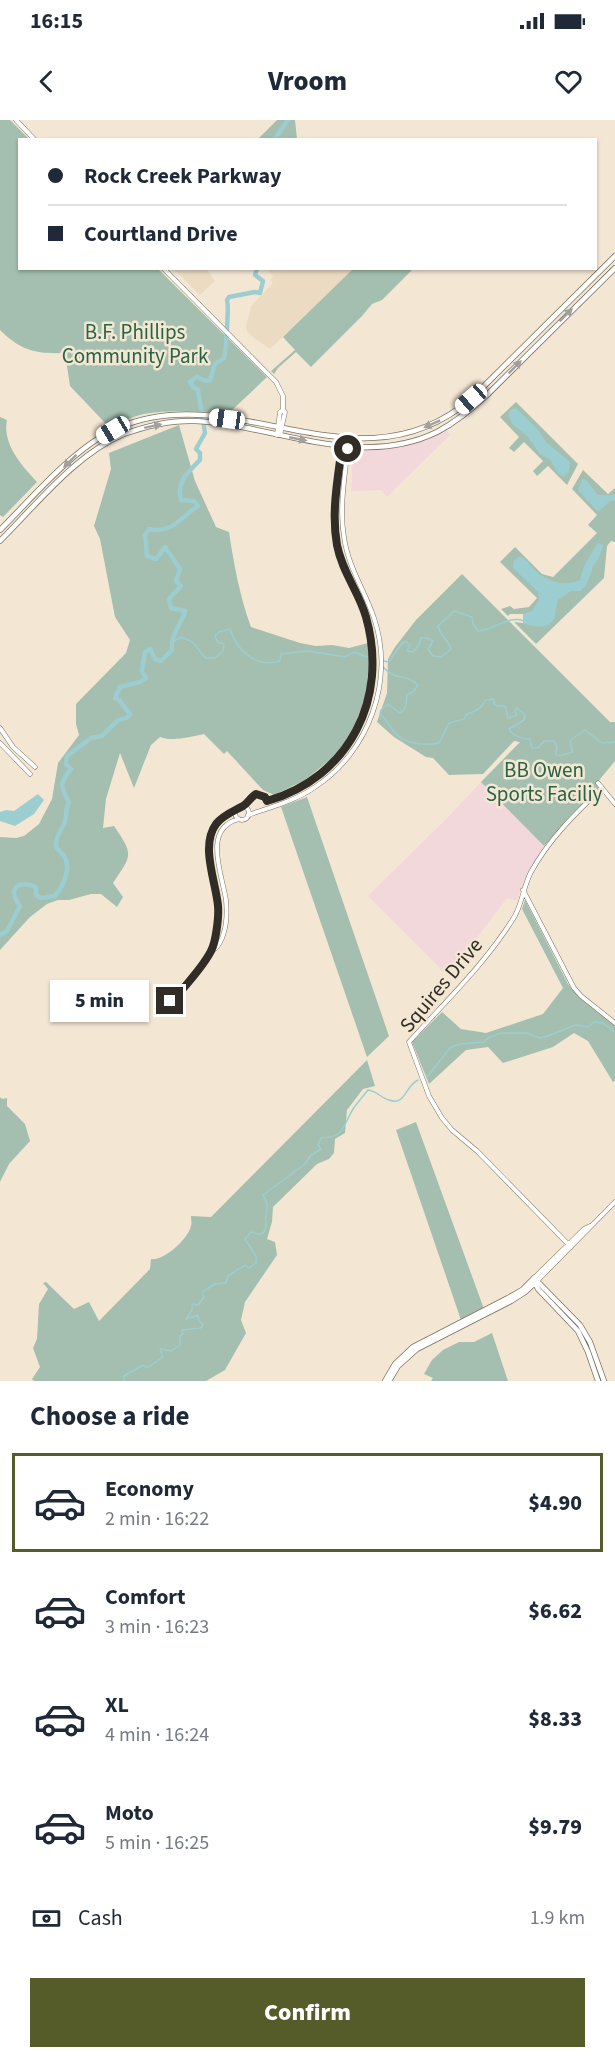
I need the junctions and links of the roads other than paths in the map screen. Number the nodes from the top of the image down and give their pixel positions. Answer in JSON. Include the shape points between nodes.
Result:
{"nodes":[{"id":1,"x":16,"y":120,"type":"edge"},
{"id":2,"x":33,"y":138,"type":"edge"},
{"id":3,"x":615,"y":256,"type":"edge"},
{"id":4,"x":615,"y":268,"type":"edge"},
{"id":5,"x":165,"y":270,"type":"edge"},
{"id":6,"x":280,"y":427,"type":"junction"},
{"id":7,"x":406,"y":434,"type":"junction"},
{"id":8,"x":279,"y":435,"type":"junction"},
{"id":9,"x":347,"y":438,"type":"junction"},
{"id":10,"x":408,"y":441,"type":"junction"},
{"id":11,"x":342,"y":446,"type":"junction"},
{"id":12,"x":348,"y":446,"type":"junction"},
{"id":13,"x":83,"y":449,"type":"junction"},
{"id":14,"x":87,"y":456,"type":"junction"},
{"id":15,"x":336,"y":503,"type":"junction"},
{"id":16,"x":344,"y":503,"type":"junction"},
{"id":17,"x":0,"y":530,"type":"edge"},
{"id":18,"x":0,"y":541,"type":"edge"},
{"id":19,"x":0,"y":728,"type":"edge"},
{"id":20,"x":0,"y":742,"type":"edge"},
{"id":21,"x":35,"y":767,"type":"dead end"},
{"id":22,"x":30,"y":774,"type":"dead end"},
{"id":23,"x":598,"y":783,"type":"dead end"},
{"id":24,"x":602,"y":788,"type":"junction"},
{"id":25,"x":280,"y":797,"type":"junction"},
{"id":26,"x":267,"y":801,"type":"junction"},
{"id":27,"x":282,"y":804,"type":"junction"},
{"id":28,"x":615,"y":804,"type":"edge"},
{"id":29,"x":244,"y":807,"type":"junction"},
{"id":30,"x":268,"y":808,"type":"junction"},
{"id":31,"x":236,"y":810,"type":"junction"},
{"id":32,"x":248,"y":815,"type":"junction"},
{"id":33,"x":239,"y":819,"type":"junction"},
{"id":34,"x":523,"y":889,"type":"junction"},
{"id":35,"x":212,"y":951,"type":"junction"},
{"id":36,"x":172,"y":1002,"type":"dead end"},
{"id":37,"x":615,"y":1023,"type":"edge"},
{"id":38,"x":615,"y":1202,"type":"edge"},
{"id":39,"x":570,"y":1246,"type":"junction"},
{"id":40,"x":535,"y":1281,"type":"junction"},
{"id":41,"x":529,"y":1288,"type":"junction"},
{"id":42,"x":538,"y":1289,"type":"junction"},
{"id":43,"x":391,"y":1374,"type":"junction"},
{"id":44,"x":387,"y":1381,"type":"edge"},
{"id":45,"x":598,"y":1381,"type":"edge"},
{"id":46,"x":604,"y":1381,"type":"edge"}],
"edges":[{"from":1,"to":2,"type":"street"},
{"from":3,"to":7,"type":"main road","one_way":true,"via":[[466,404]]},
{"from":10,"to":4,"type":"main road","one_way":true,"via":[[438,431],[471,409]]},
{"from":5,"to":6,"type":"street","via":[[278,385],[285,412]]},
{"from":6,"to":8,"type":"street"},
{"from":6,"to":9,"type":"main road"},
{"from":6,"to":13,"type":"main road","via":[[178,414],[122,426]]},
{"from":7,"to":9,"type":"main road","via":[[377,439]]},
{"from":7,"to":10,"type":"main road"},
{"from":8,"to":11,"type":"main road","one_way":true},
{"from":14,"to":8,"type":"main road","one_way":true,"via":[[124,434],[179,422],[204,422]]},
{"from":9,"to":11,"type":"street"},
{"from":9,"to":12,"type":"street"},
{"from":10,"to":12,"type":"main road","via":[[375,447]]},
{"from":11,"to":12,"type":"main road"},
{"from":11,"to":15,"type":"street"},
{"from":12,"to":16,"type":"street"},
{"from":13,"to":14,"type":"main road"},
{"from":13,"to":17,"type":"main road","one_way":true},
{"from":14,"to":18,"type":"main road"},
{"from":15,"to":16,"type":"street"},
{"from":15,"to":25,"type":"street","via":[[339,551],[365,614],[372,644],[372,687],[365,714],[350,742],[322,772]]},
{"from":16,"to":27,"type":"street","via":[[347,553],[374,619],[380,645],[380,678],[371,717],[349,756],[320,784]]},
{"from":19,"to":21,"type":"street"},
{"from":20,"to":22,"type":"street"},
{"from":23,"to":24,"type":"street"},
{"from":24,"to":28,"type":"street"},
{"from":24,"to":34,"type":"street","name":"Squires Drive","via":[[555,836]]},
{"from":25,"to":26,"type":"street"},
{"from":25,"to":27,"type":"street"},
{"from":26,"to":29,"type":"street","via":[[256,794]]},
{"from":26,"to":30,"type":"street"},
{"from":27,"to":30,"type":"street"},
{"from":29,"to":31,"type":"street"},
{"from":29,"to":32,"type":"street"},
{"from":30,"to":32,"type":"street"},
{"from":31,"to":33,"type":"street"},
{"from":31,"to":35,"type":"street","via":[[216,824],[210,839],[210,873],[219,913]]},
{"from":32,"to":33,"type":"street"},
{"from":33,"to":35,"type":"street","via":[[227,824],[219,835],[218,868],[227,913],[221,942]]},
{"from":34,"to":37,"type":"street","via":[[574,988]]},
{"from":34,"to":39,"type":"street","name":"Squires Drive","via":[[514,919],[465,983],[409,1041],[429,1096],[442,1118]]},
{"from":35,"to":36,"type":"street"},
{"from":38,"to":39,"type":"street"},
{"from":39,"to":40,"type":"street"},
{"from":40,"to":41,"type":"main road"},
{"from":40,"to":42,"type":"main road"},
{"from":40,"to":43,"type":"main road","via":[[413,1347]]},
{"from":40,"to":46,"type":"main road","via":[[580,1325]]},
{"from":41,"to":42,"type":"main road"},
{"from":41,"to":43,"type":"main road","via":[[417,1349]]},
{"from":42,"to":45,"type":"main road","via":[[578,1331]]},
{"from":43,"to":44,"type":"main road"}]}
